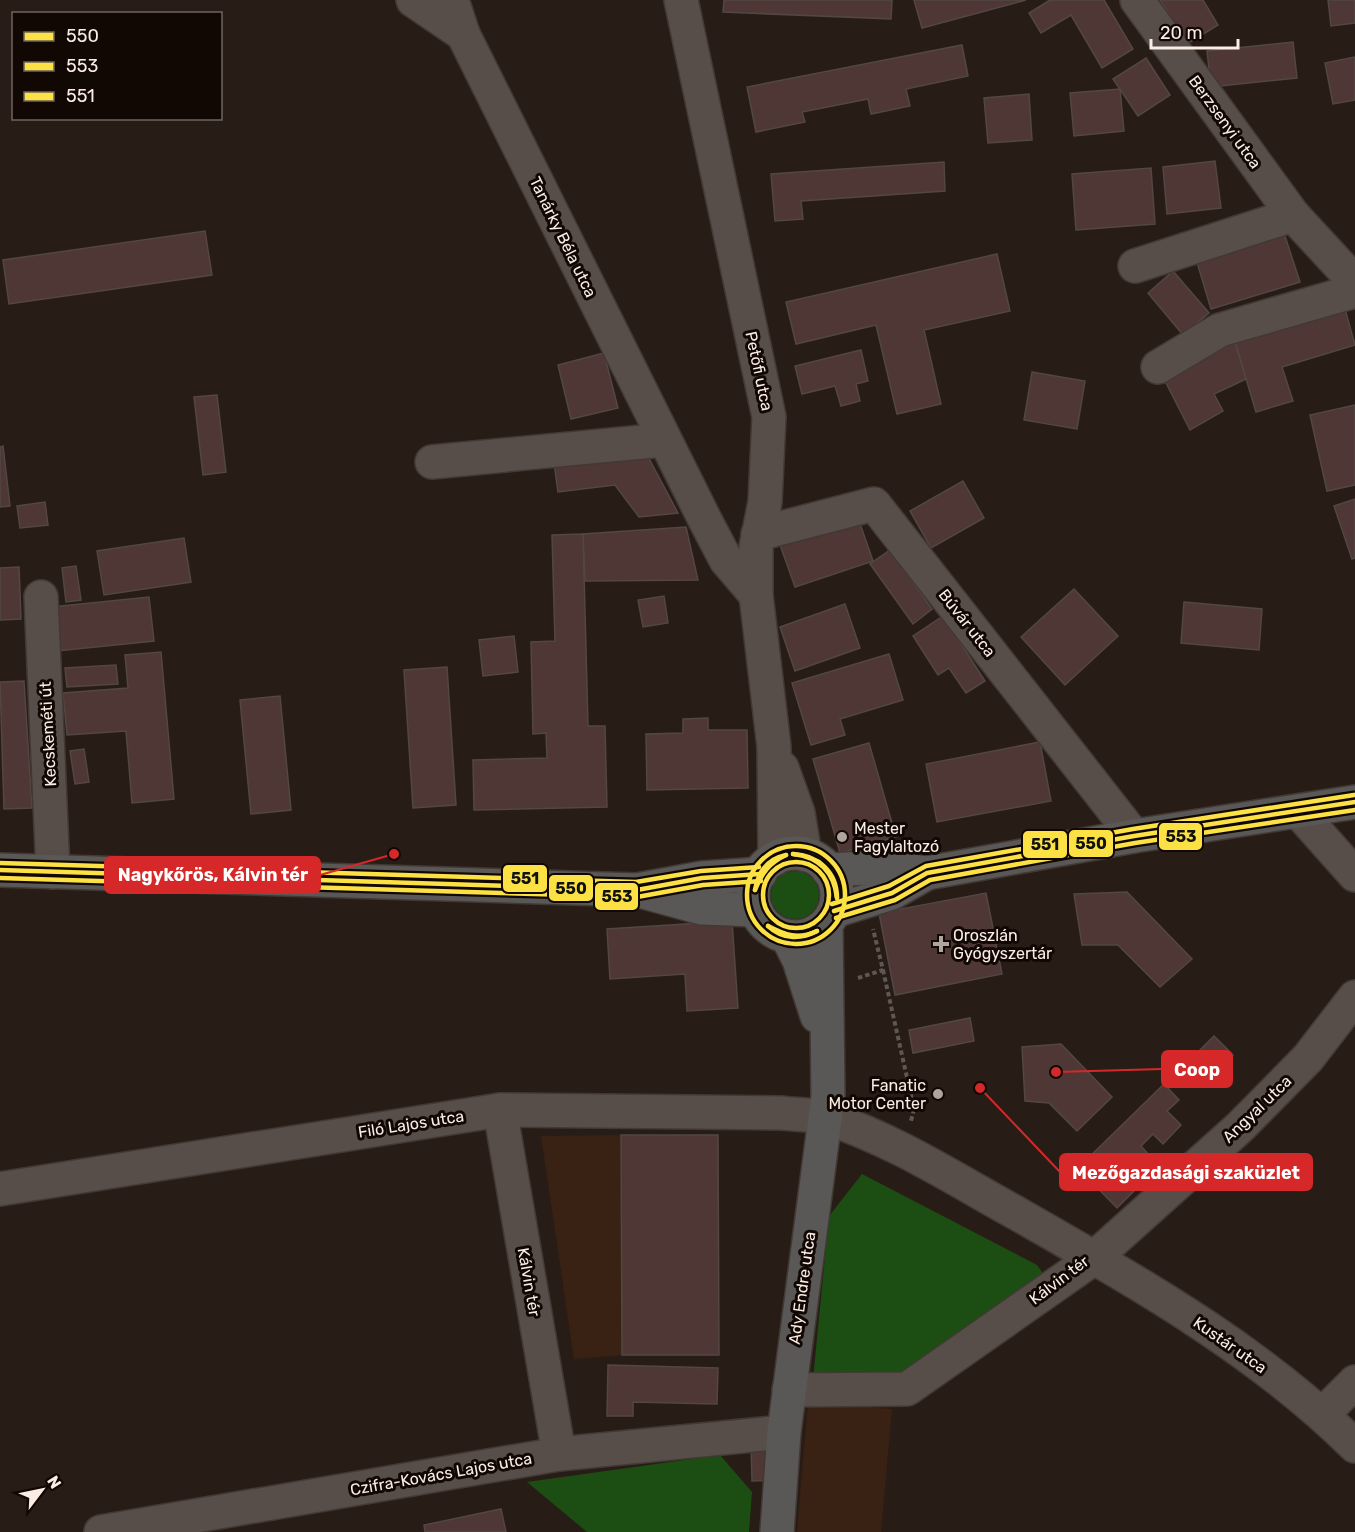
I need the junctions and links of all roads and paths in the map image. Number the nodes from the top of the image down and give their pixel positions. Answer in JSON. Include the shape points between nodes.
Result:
{"nodes":[{"id":1,"x":413,"y":0,"type":"edge"},
{"id":2,"x":452,"y":0,"type":"edge"},
{"id":3,"x":681,"y":0,"type":"edge"},
{"id":4,"x":1137,"y":0,"type":"edge"},
{"id":5,"x":463,"y":34,"type":"junction"},
{"id":6,"x":1293,"y":215,"type":"junction"},
{"id":7,"x":1135,"y":266,"type":"dead end"},
{"id":8,"x":1355,"y":282,"type":"edge"},
{"id":9,"x":1355,"y":291,"type":"edge"},
{"id":10,"x":1158,"y":367,"type":"dead end"},
{"id":11,"x":664,"y":440,"type":"junction"},
{"id":12,"x":432,"y":462,"type":"dead end"},
{"id":13,"x":758,"y":534,"type":"junction"},
{"id":14,"x":756,"y":595,"type":"junction"},
{"id":15,"x":40,"y":597,"type":"dead end"},
{"id":16,"x":1355,"y":802,"type":"edge"},
{"id":17,"x":1298,"y":811,"type":"junction"},
{"id":18,"x":1134,"y":836,"type":"junction"},
{"id":19,"x":792,"y":864,"type":"junction"},
{"id":20,"x":0,"y":870,"type":"edge"},
{"id":21,"x":53,"y":872,"type":"junction"},
{"id":22,"x":927,"y":873,"type":"junction"},
{"id":23,"x":1355,"y":875,"type":"edge"},
{"id":24,"x":637,"y":890,"type":"junction"},
{"id":25,"x":756,"y":910,"type":"junction"},
{"id":26,"x":830,"y":918,"type":"junction"},
{"id":27,"x":872,"y":924,"type":"dead end"},
{"id":28,"x":787,"y":936,"type":"junction"},
{"id":29,"x":883,"y":970,"type":"junction"},
{"id":30,"x":858,"y":978,"type":"dead end"},
{"id":31,"x":1355,"y":997,"type":"edge"},
{"id":32,"x":826,"y":1044,"type":"junction"},
{"id":33,"x":500,"y":1110,"type":"junction"},
{"id":34,"x":825,"y":1117,"type":"junction"},
{"id":35,"x":902,"y":1149,"type":"junction"},
{"id":36,"x":0,"y":1190,"type":"edge"},
{"id":37,"x":1094,"y":1257,"type":"junction"},
{"id":38,"x":1355,"y":1382,"type":"edge"},
{"id":39,"x":789,"y":1390,"type":"junction"},
{"id":40,"x":1323,"y":1414,"type":"junction"},
{"id":41,"x":784,"y":1432,"type":"junction"},
{"id":42,"x":1355,"y":1446,"type":"edge"},
{"id":43,"x":559,"y":1454,"type":"junction"},
{"id":44,"x":101,"y":1532,"type":"edge"},
{"id":45,"x":777,"y":1532,"type":"edge"}],
"edges":[{"from":1,"to":5,"type":"street","name":"Tanárky Béla utca"},
{"from":2,"to":5,"type":"street","name":"Tanárky Béla utca"},
{"from":3,"to":13,"type":"street","name":"Petőfi utca","via":[[769,417],[765,502]]},
{"from":4,"to":6,"type":"street","name":"Berzsenyi utca"},
{"from":5,"to":11,"type":"street","name":"Tanárky Béla utca"},
{"from":6,"to":7,"type":"street"},
{"from":6,"to":8,"type":"street","name":"Berzsenyi utca"},
{"from":9,"to":10,"type":"street","via":[[1220,330]]},
{"from":11,"to":12,"type":"street"},
{"from":11,"to":14,"type":"street","name":"Tanárky Béla utca","via":[[726,560]]},
{"from":13,"to":14,"type":"street","name":"Petőfi utca"},
{"from":13,"to":18,"type":"street","name":"Búvár utca","via":[[874,504]]},
{"from":14,"to":19,"type":"street","name":"Petőfi utca","via":[[774,747],[798,813]]},
{"from":15,"to":21,"type":"street","name":"Kecskeméti út"},
{"from":16,"to":17,"type":"main road"},
{"from":17,"to":18,"type":"main road"},
{"from":17,"to":23,"type":"street"},
{"from":18,"to":22,"type":"main road"},
{"from":19,"to":22,"type":"main road","via":[[886,867]]},
{"from":19,"to":24,"type":"main road"},
{"from":19,"to":25,"type":"main road","via":[[754,891]]},
{"from":19,"to":26,"type":"main road","via":[[835,882],[837,897]]},
{"from":20,"to":21,"type":"main road"},
{"from":21,"to":24,"type":"main road"},
{"from":22,"to":26,"type":"main road","via":[[892,893]]},
{"from":24,"to":25,"type":"main road","via":[[702,908]]},
{"from":25,"to":28,"type":"main road","via":[[768,927]]},
{"from":26,"to":28,"type":"main road","via":[[808,936]]},
{"from":26,"to":32,"type":"main road","name":"Ady Endre utca"},
{"from":27,"to":29,"type":"path"},
{"from":28,"to":32,"type":"main road","name":"Ady Endre utca","via":[[800,960]]},
{"from":29,"to":30,"type":"path"},
{"from":29,"to":35,"type":"path","via":[[914,1109]]},
{"from":31,"to":37,"type":"street","name":"Angyal utca","via":[[1308,1058],[1240,1127]]},
{"from":32,"to":34,"type":"main road","name":"Ady Endre utca"},
{"from":33,"to":34,"type":"street","name":"Filó Lajos utca","via":[[782,1113]]},
{"from":33,"to":36,"type":"street","name":"Filó Lajos utca"},
{"from":33,"to":43,"type":"street","name":"Kálvin tér"},
{"from":34,"to":35,"type":"street","name":"Kálvin tér"},
{"from":34,"to":39,"type":"main road","name":"Ady Endre utca"},
{"from":35,"to":37,"type":"street","name":"Kálvin tér"},
{"from":37,"to":39,"type":"street","name":"Kálvin tér","via":[[907,1389]]},
{"from":37,"to":40,"type":"street","name":"Kustár utca","via":[[1225,1338]]},
{"from":38,"to":40,"type":"street"},
{"from":39,"to":41,"type":"main road","name":"Ady Endre utca"},
{"from":40,"to":42,"type":"street","name":"Kustár utca"},
{"from":41,"to":43,"type":"street","name":"Czifra-Kovács Lajos utca"},
{"from":41,"to":45,"type":"main road","name":"Ady Endre utca"},
{"from":43,"to":44,"type":"street","name":"Czifra-Kovács Lajos utca"}]}
